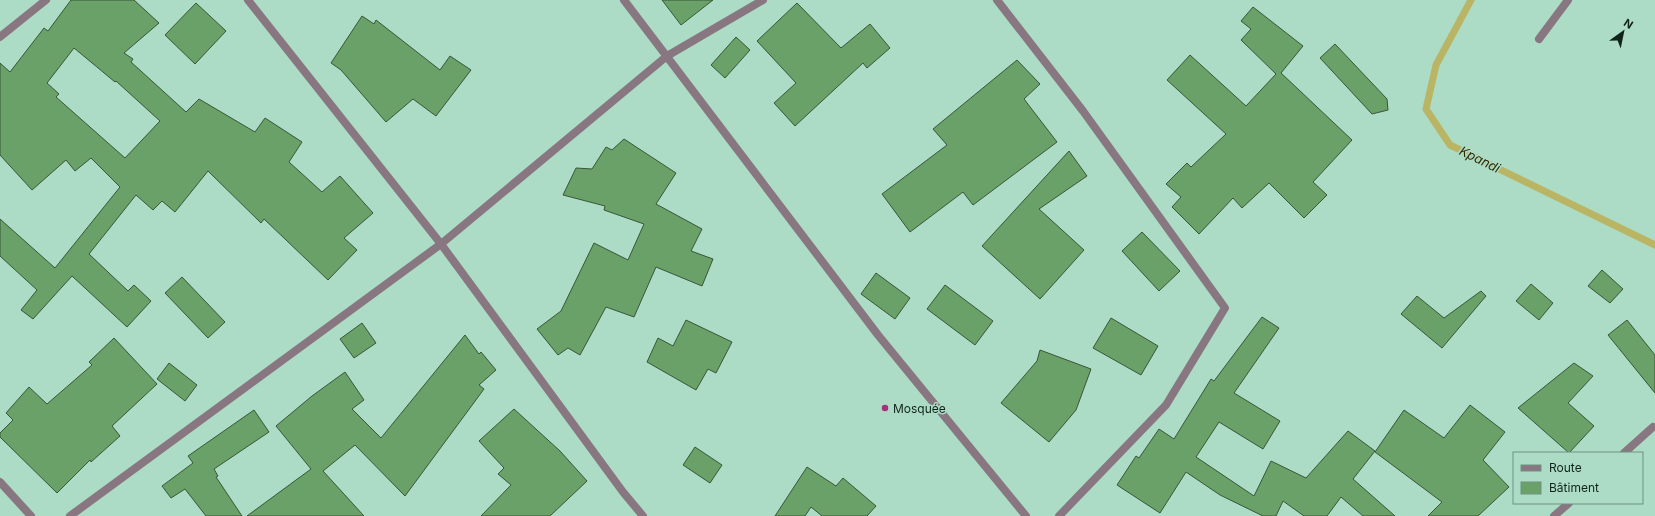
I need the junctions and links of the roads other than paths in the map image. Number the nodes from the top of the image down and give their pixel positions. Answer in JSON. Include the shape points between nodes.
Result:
{"nodes":[{"id":1,"x":46,"y":0,"type":"edge"},
{"id":2,"x":248,"y":0,"type":"edge"},
{"id":3,"x":624,"y":0,"type":"edge"},
{"id":4,"x":763,"y":0,"type":"edge"},
{"id":5,"x":997,"y":0,"type":"edge"},
{"id":6,"x":1568,"y":0,"type":"edge"},
{"id":7,"x":0,"y":37,"type":"edge"},
{"id":8,"x":1539,"y":39,"type":"dead end"},
{"id":9,"x":667,"y":56,"type":"junction"},
{"id":10,"x":441,"y":244,"type":"junction"},
{"id":11,"x":1653,"y":427,"type":"dead end"},
{"id":12,"x":1625,"y":452,"type":"edge"},
{"id":13,"x":0,"y":482,"type":"edge"},
{"id":14,"x":1568,"y":504,"type":"edge"},
{"id":15,"x":31,"y":516,"type":"edge"},
{"id":16,"x":70,"y":516,"type":"edge"},
{"id":17,"x":643,"y":516,"type":"edge"},
{"id":18,"x":1026,"y":516,"type":"edge"},
{"id":19,"x":1059,"y":516,"type":"edge"},
{"id":20,"x":1554,"y":516,"type":"edge"}],
"edges":[{"from":1,"to":7,"type":"street"},
{"from":2,"to":10,"type":"street"},
{"from":3,"to":9,"type":"street"},
{"from":4,"to":9,"type":"street"},
{"from":5,"to":19,"type":"street","via":[[1083,111],[1225,308],[1166,405]]},
{"from":6,"to":8,"type":"street"},
{"from":9,"to":10,"type":"street"},
{"from":9,"to":18,"type":"street","via":[[878,335]]},
{"from":10,"to":16,"type":"street"},
{"from":10,"to":17,"type":"street","via":[[618,486]]},
{"from":11,"to":12,"type":"street"},
{"from":13,"to":15,"type":"street"},
{"from":14,"to":20,"type":"street"}]}
